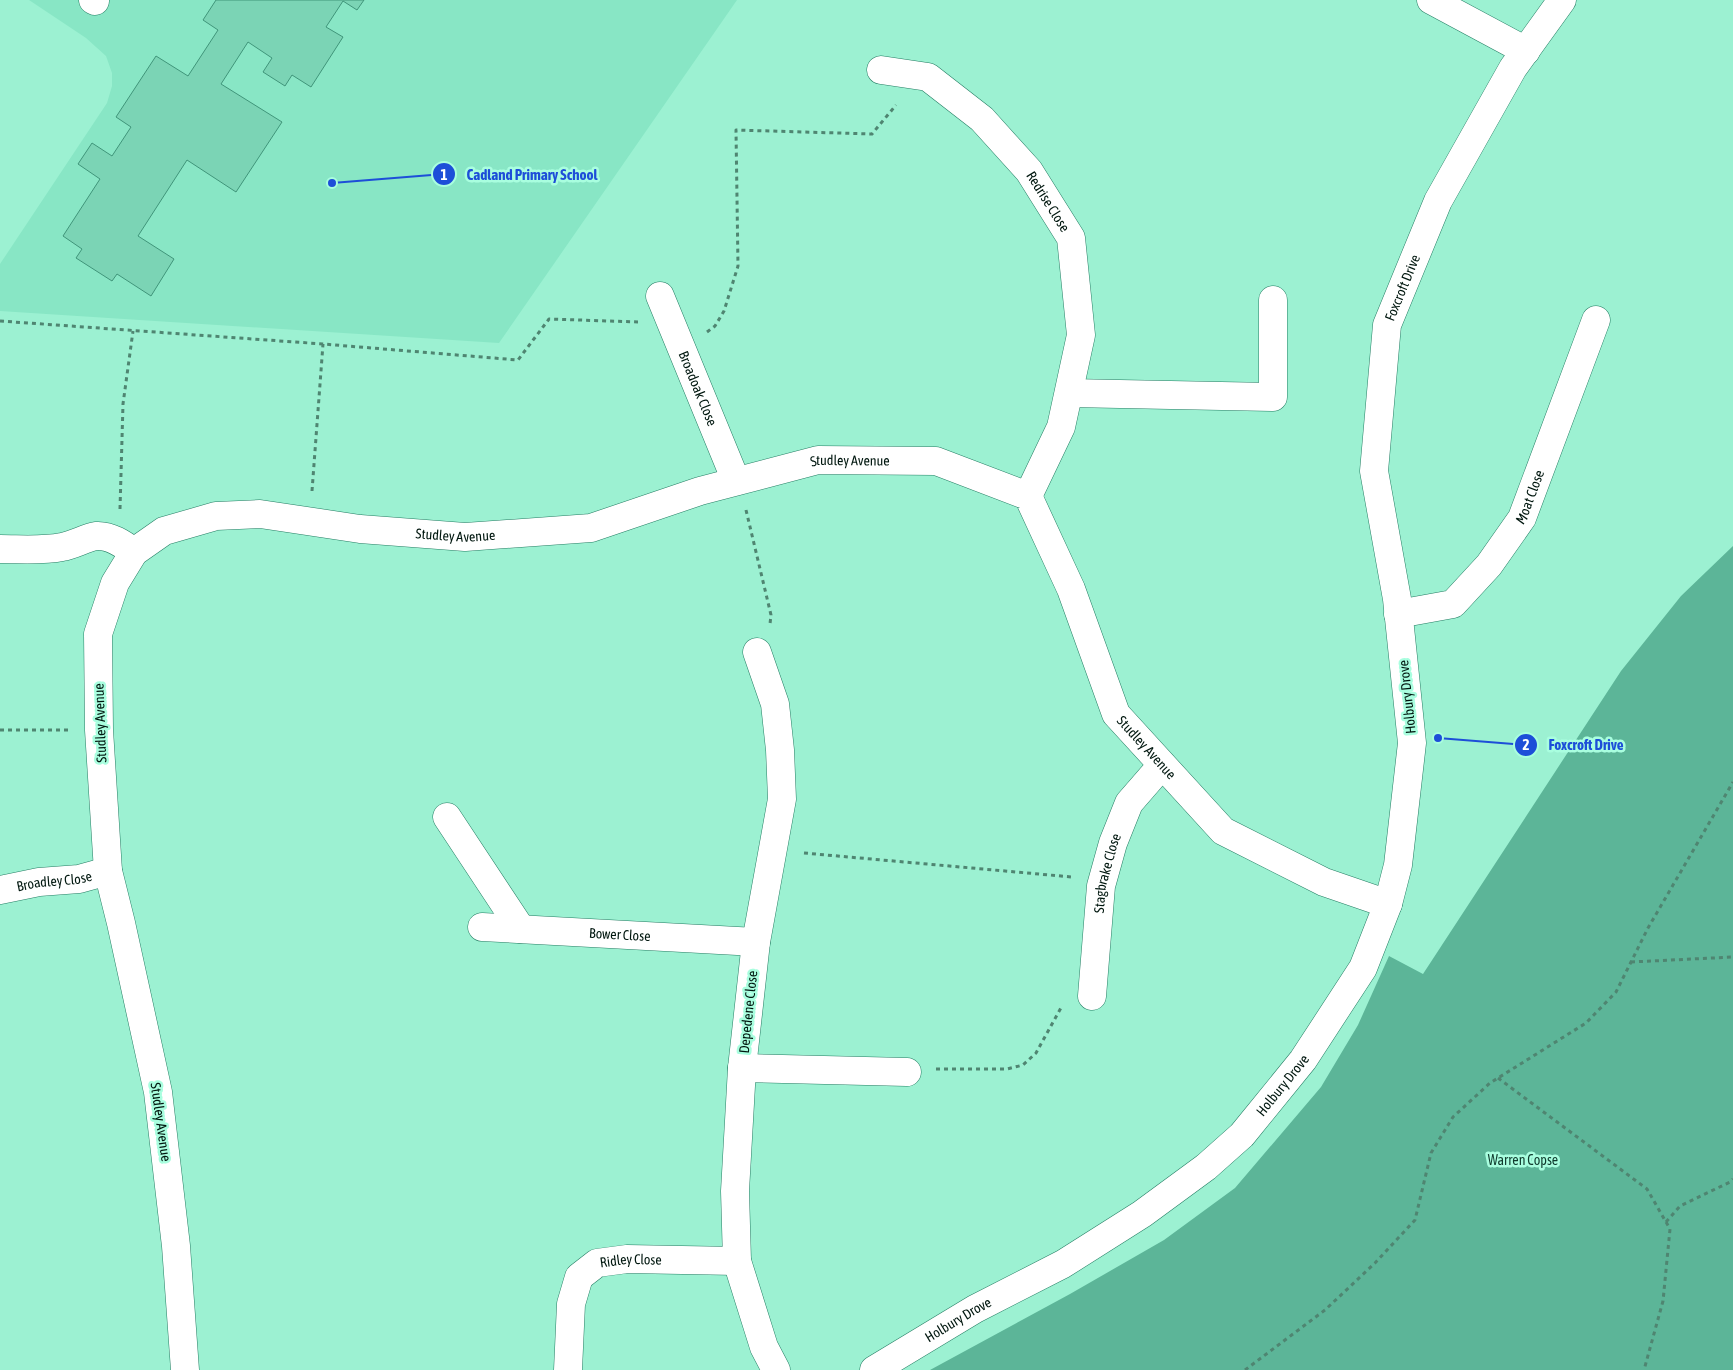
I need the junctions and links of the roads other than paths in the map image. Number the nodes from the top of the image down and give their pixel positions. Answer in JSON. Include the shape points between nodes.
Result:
{"nodes":[{"id":1,"x":1431,"y":0,"type":"edge"},
{"id":2,"x":1562,"y":0,"type":"edge"},
{"id":3,"x":1526,"y":51,"type":"junction"},
{"id":4,"x":881,"y":70,"type":"dead end"},
{"id":5,"x":660,"y":296,"type":"dead end"},
{"id":6,"x":1273,"y":300,"type":"dead end"},
{"id":7,"x":1596,"y":320,"type":"dead end"},
{"id":8,"x":1069,"y":393,"type":"junction"},
{"id":9,"x":736,"y":481,"type":"junction"},
{"id":10,"x":1028,"y":496,"type":"junction"},
{"id":11,"x":129,"y":548,"type":"junction"},
{"id":12,"x":0,"y":549,"type":"edge"},
{"id":13,"x":1398,"y":614,"type":"junction"},
{"id":14,"x":757,"y":652,"type":"road end"},
{"id":15,"x":1162,"y":765,"type":"junction"},
{"id":16,"x":447,"y":817,"type":"dead end"},
{"id":17,"x":108,"y":871,"type":"junction"},
{"id":18,"x":0,"y":890,"type":"edge"},
{"id":19,"x":1388,"y":904,"type":"junction"},
{"id":20,"x":482,"y":927,"type":"dead end"},
{"id":21,"x":521,"y":929,"type":"junction"},
{"id":22,"x":756,"y":942,"type":"junction"},
{"id":23,"x":1092,"y":996,"type":"road end"},
{"id":24,"x":742,"y":1068,"type":"junction"},
{"id":25,"x":907,"y":1072,"type":"road end"},
{"id":26,"x":737,"y":1262,"type":"junction"},
{"id":27,"x":568,"y":1362,"type":"edge"},
{"id":28,"x":185,"y":1370,"type":"edge"},
{"id":29,"x":776,"y":1370,"type":"edge"},
{"id":30,"x":874,"y":1370,"type":"edge"}],
"edges":[{"from":1,"to":3,"type":"street"},
{"from":2,"to":3,"type":"street","name":"Foxcroft Drive"},
{"from":3,"to":13,"type":"street","name":"Foxcroft Drive","via":[[1513,68],[1438,202],[1387,325],[1374,471]]},
{"from":4,"to":8,"type":"street","name":"Redrise Close","via":[[928,77],[982,119],[1029,171],[1071,238],[1081,335]]},
{"from":5,"to":9,"type":"street","name":"Broadoak Close"},
{"from":6,"to":8,"type":"street","via":[[1273,397]]},
{"from":7,"to":13,"type":"street","name":"Moat Close","via":[[1522,518],[1489,565],[1453,604]]},
{"from":8,"to":10,"type":"street","name":"Redrise Close","via":[[1062,427]]},
{"from":9,"to":10,"type":"street","name":"Studley Avenue","via":[[818,460],[936,461]]},
{"from":9,"to":11,"type":"street","name":"Studley Avenue","via":[[591,528],[465,537],[360,529],[260,514],[216,516],[164,531]]},
{"from":10,"to":15,"type":"street","name":"Studley Avenue","via":[[1071,589],[1116,714]]},
{"from":11,"to":12,"type":"street","via":[[108,537],[95,536],[63,547]]},
{"from":11,"to":17,"type":"street","name":"Studley Avenue","via":[[98,634],[99,730]]},
{"from":13,"to":19,"type":"street","name":"Holbury Drove","via":[[1412,743],[1398,865]]},
{"from":14,"to":22,"type":"street","name":"Depedene Close","via":[[775,704],[782,799]]},
{"from":15,"to":19,"type":"street","name":"Studley Avenue","via":[[1223,831],[1324,882]]},
{"from":15,"to":23,"type":"street","name":"Stagbrake Close","via":[[1129,803],[1113,843],[1102,880]]},
{"from":16,"to":21,"type":"street"},
{"from":17,"to":18,"type":"street","name":"Broadley Close","via":[[79,879]]},
{"from":17,"to":28,"type":"street","name":"Studley Avenue","via":[[158,1092],[176,1246]]},
{"from":19,"to":30,"type":"street","name":"Holbury Drove","via":[[1363,968],[1303,1060],[1242,1135],[1206,1168],[1142,1214],[1063,1264],[975,1309]]},
{"from":20,"to":21,"type":"street","name":"Bower Close"},
{"from":21,"to":22,"type":"street","name":"Bower Close"},
{"from":22,"to":24,"type":"street","name":"Depedene Close"},
{"from":24,"to":25,"type":"street"},
{"from":24,"to":26,"type":"street","name":"Depedene Close","via":[[735,1191]]},
{"from":26,"to":27,"type":"street","name":"Ridley Close","via":[[627,1259],[597,1263],[579,1277],[572,1304]]},
{"from":26,"to":29,"type":"street","name":"Depedene Close","via":[[764,1347]]}]}
